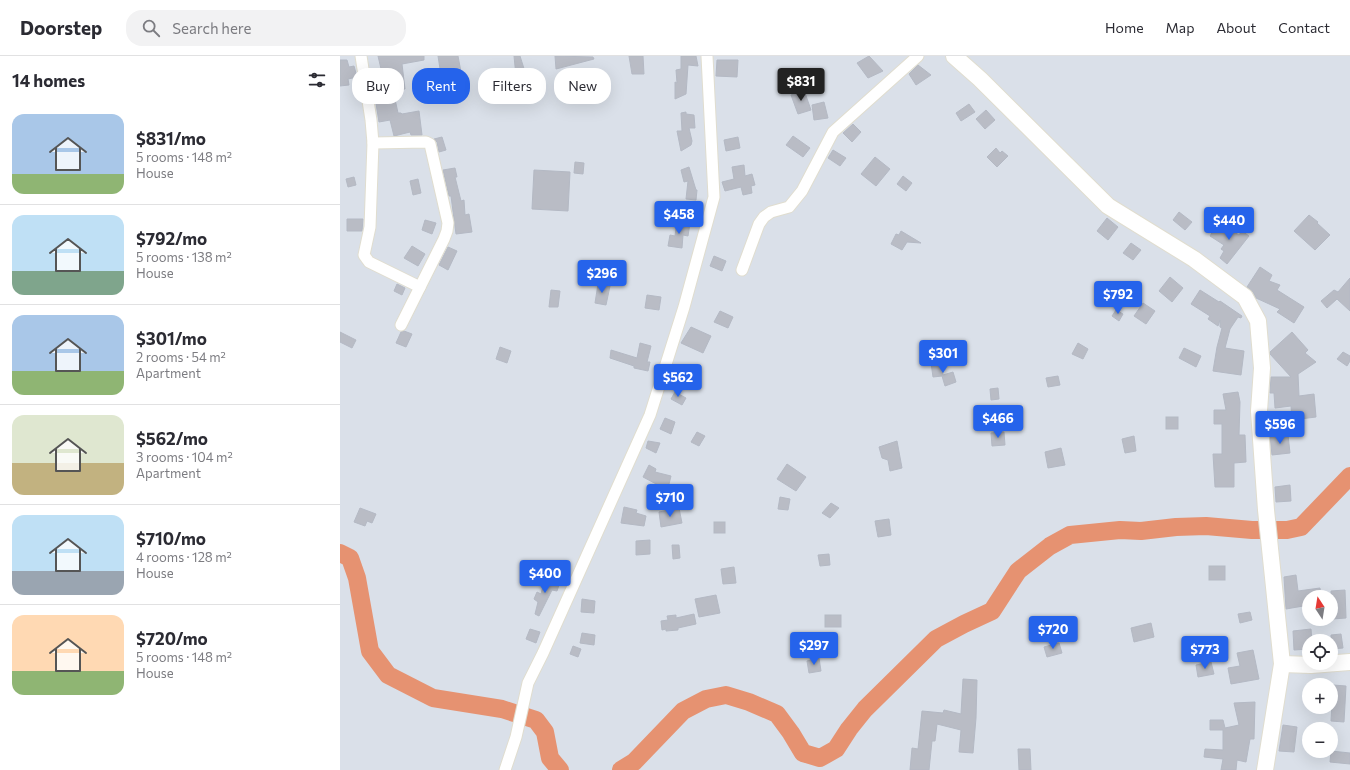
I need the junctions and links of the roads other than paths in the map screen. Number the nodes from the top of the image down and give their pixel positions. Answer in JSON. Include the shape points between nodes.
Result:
{"nodes":[{"id":1,"x":361,"y":56,"type":"edge"},
{"id":2,"x":707,"y":56,"type":"edge"},
{"id":3,"x":918,"y":56,"type":"edge"},
{"id":4,"x":954,"y":56,"type":"edge"},
{"id":5,"x":373,"y":143,"type":"junction"},
{"id":6,"x":742,"y":270,"type":"dead end"},
{"id":7,"x":420,"y":287,"type":"junction"},
{"id":8,"x":401,"y":325,"type":"dead end"},
{"id":9,"x":1350,"y":662,"type":"edge"},
{"id":10,"x":1282,"y":664,"type":"junction"},
{"id":11,"x":505,"y":770,"type":"edge"},
{"id":12,"x":1265,"y":770,"type":"edge"}],
"edges":[{"from":1,"to":5,"type":"street"},
{"from":2,"to":11,"type":"street","via":[[714,197],[684,307],[650,415],[528,682],[516,737]]},
{"from":3,"to":6,"type":"street","via":[[833,132],[802,191],[789,207],[771,212],[759,224]]},
{"from":4,"to":10,"type":"main road","via":[[980,78],[1108,206],[1194,259],[1244,298],[1258,321],[1262,368],[1259,411]]},
{"from":5,"to":7,"type":"street","via":[[370,226],[364,255],[369,262]]},
{"from":5,"to":7,"type":"street","via":[[430,144],[448,223],[444,239]]},
{"from":7,"to":8,"type":"street"},
{"from":9,"to":10,"type":"main road"},
{"from":10,"to":12,"type":"main road"}]}
